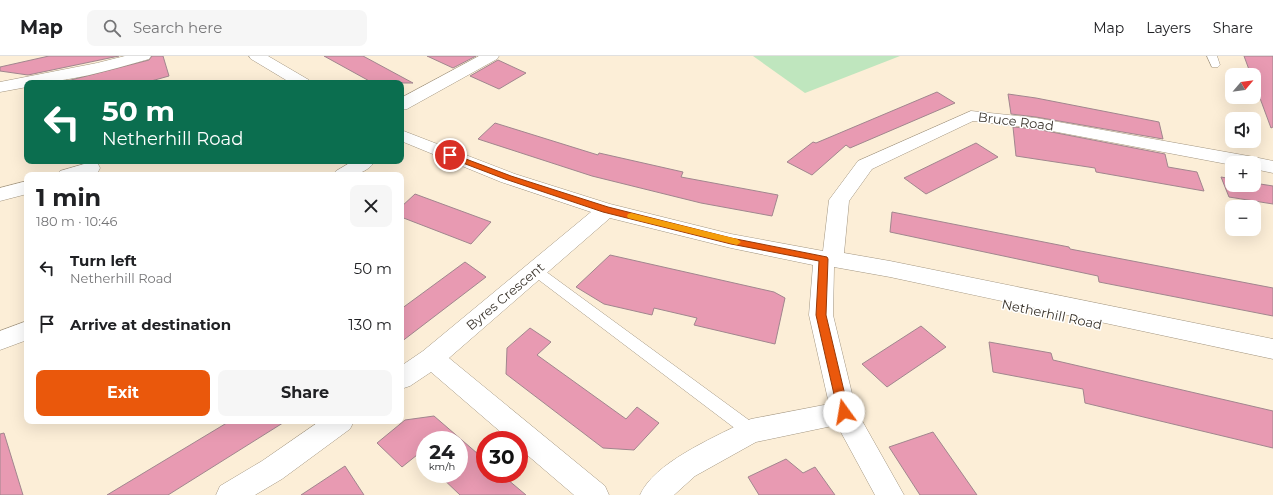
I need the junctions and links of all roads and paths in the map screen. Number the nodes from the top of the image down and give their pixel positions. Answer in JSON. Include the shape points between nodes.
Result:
{"nodes":[{"id":1,"x":143,"y":56,"type":"edge"},
{"id":2,"x":257,"y":56,"type":"edge"},
{"id":3,"x":491,"y":56,"type":"edge"},
{"id":4,"x":36,"y":80,"type":"edge"},
{"id":5,"x":298,"y":80,"type":"edge"},
{"id":6,"x":24,"y":82,"type":"edge"},
{"id":7,"x":0,"y":87,"type":"edge"},
{"id":8,"x":404,"y":103,"type":"edge"},
{"id":9,"x":404,"y":138,"type":"edge"},
{"id":10,"x":1225,"y":158,"type":"edge"},
{"id":11,"x":361,"y":164,"type":"edge"},
{"id":12,"x":1261,"y":165,"type":"edge"},
{"id":13,"x":1273,"y":167,"type":"edge"},
{"id":14,"x":91,"y":168,"type":"dead end"},
{"id":15,"x":77,"y":172,"type":"edge"},
{"id":16,"x":348,"y":172,"type":"edge"},
{"id":17,"x":24,"y":188,"type":"edge"},
{"id":18,"x":0,"y":195,"type":"edge"},
{"id":19,"x":606,"y":210,"type":"junction"},
{"id":20,"x":828,"y":259,"type":"junction"},
{"id":21,"x":536,"y":271,"type":"junction"},
{"id":22,"x":24,"y":331,"type":"edge"},
{"id":23,"x":0,"y":341,"type":"edge"},
{"id":24,"x":1273,"y":349,"type":"edge"},
{"id":25,"x":432,"y":358,"type":"junction"},
{"id":26,"x":1273,"y":361,"type":"edge"},
{"id":27,"x":404,"y":377,"type":"edge"},
{"id":28,"x":844,"y":412,"type":"junction"},
{"id":29,"x":337,"y":424,"type":"edge"},
{"id":30,"x":751,"y":431,"type":"junction"},
{"id":31,"x":230,"y":495,"type":"edge"},
{"id":32,"x":595,"y":495,"type":"edge"},
{"id":33,"x":654,"y":495,"type":"edge"},
{"id":34,"x":890,"y":495,"type":"edge"}],
"edges":[{"from":1,"to":4,"type":"street","via":[[99,68]]},
{"from":2,"to":5,"type":"street"},
{"from":3,"to":8,"type":"street"},
{"from":6,"to":7,"type":"street"},
{"from":9,"to":19,"type":"street","name":"Netherhill Road","via":[[508,178]]},
{"from":10,"to":20,"type":"street","name":"Bruce Road","via":[[1036,123],[971,116],[865,165],[839,200]]},
{"from":11,"to":16,"type":"street"},
{"from":12,"to":13,"type":"street","name":"Bruce Road"},
{"from":14,"to":15,"type":"street"},
{"from":17,"to":18,"type":"street"},
{"from":19,"to":20,"type":"street","name":"Netherhill Road","via":[[731,241]]},
{"from":19,"to":21,"type":"street","name":"Byres Crescent"},
{"from":20,"to":24,"type":"street","name":"Netherhill Road"},
{"from":20,"to":26,"type":"street","name":"Netherhill Road","via":[[891,280]]},
{"from":20,"to":28,"type":"street","name":"Bruce Road","via":[[821,315]]},
{"from":21,"to":25,"type":"street","name":"Byres Crescent"},
{"from":21,"to":30,"type":"lane"},
{"from":22,"to":23,"type":"street"},
{"from":25,"to":27,"type":"street","name":"Byres Crescent"},
{"from":25,"to":32,"type":"street"},
{"from":28,"to":30,"type":"street"},
{"from":28,"to":34,"type":"street","name":"Bruce Road"},
{"from":29,"to":31,"type":"street","via":[[272,470]]},
{"from":30,"to":33,"type":"street","via":[[684,467]]}]}
